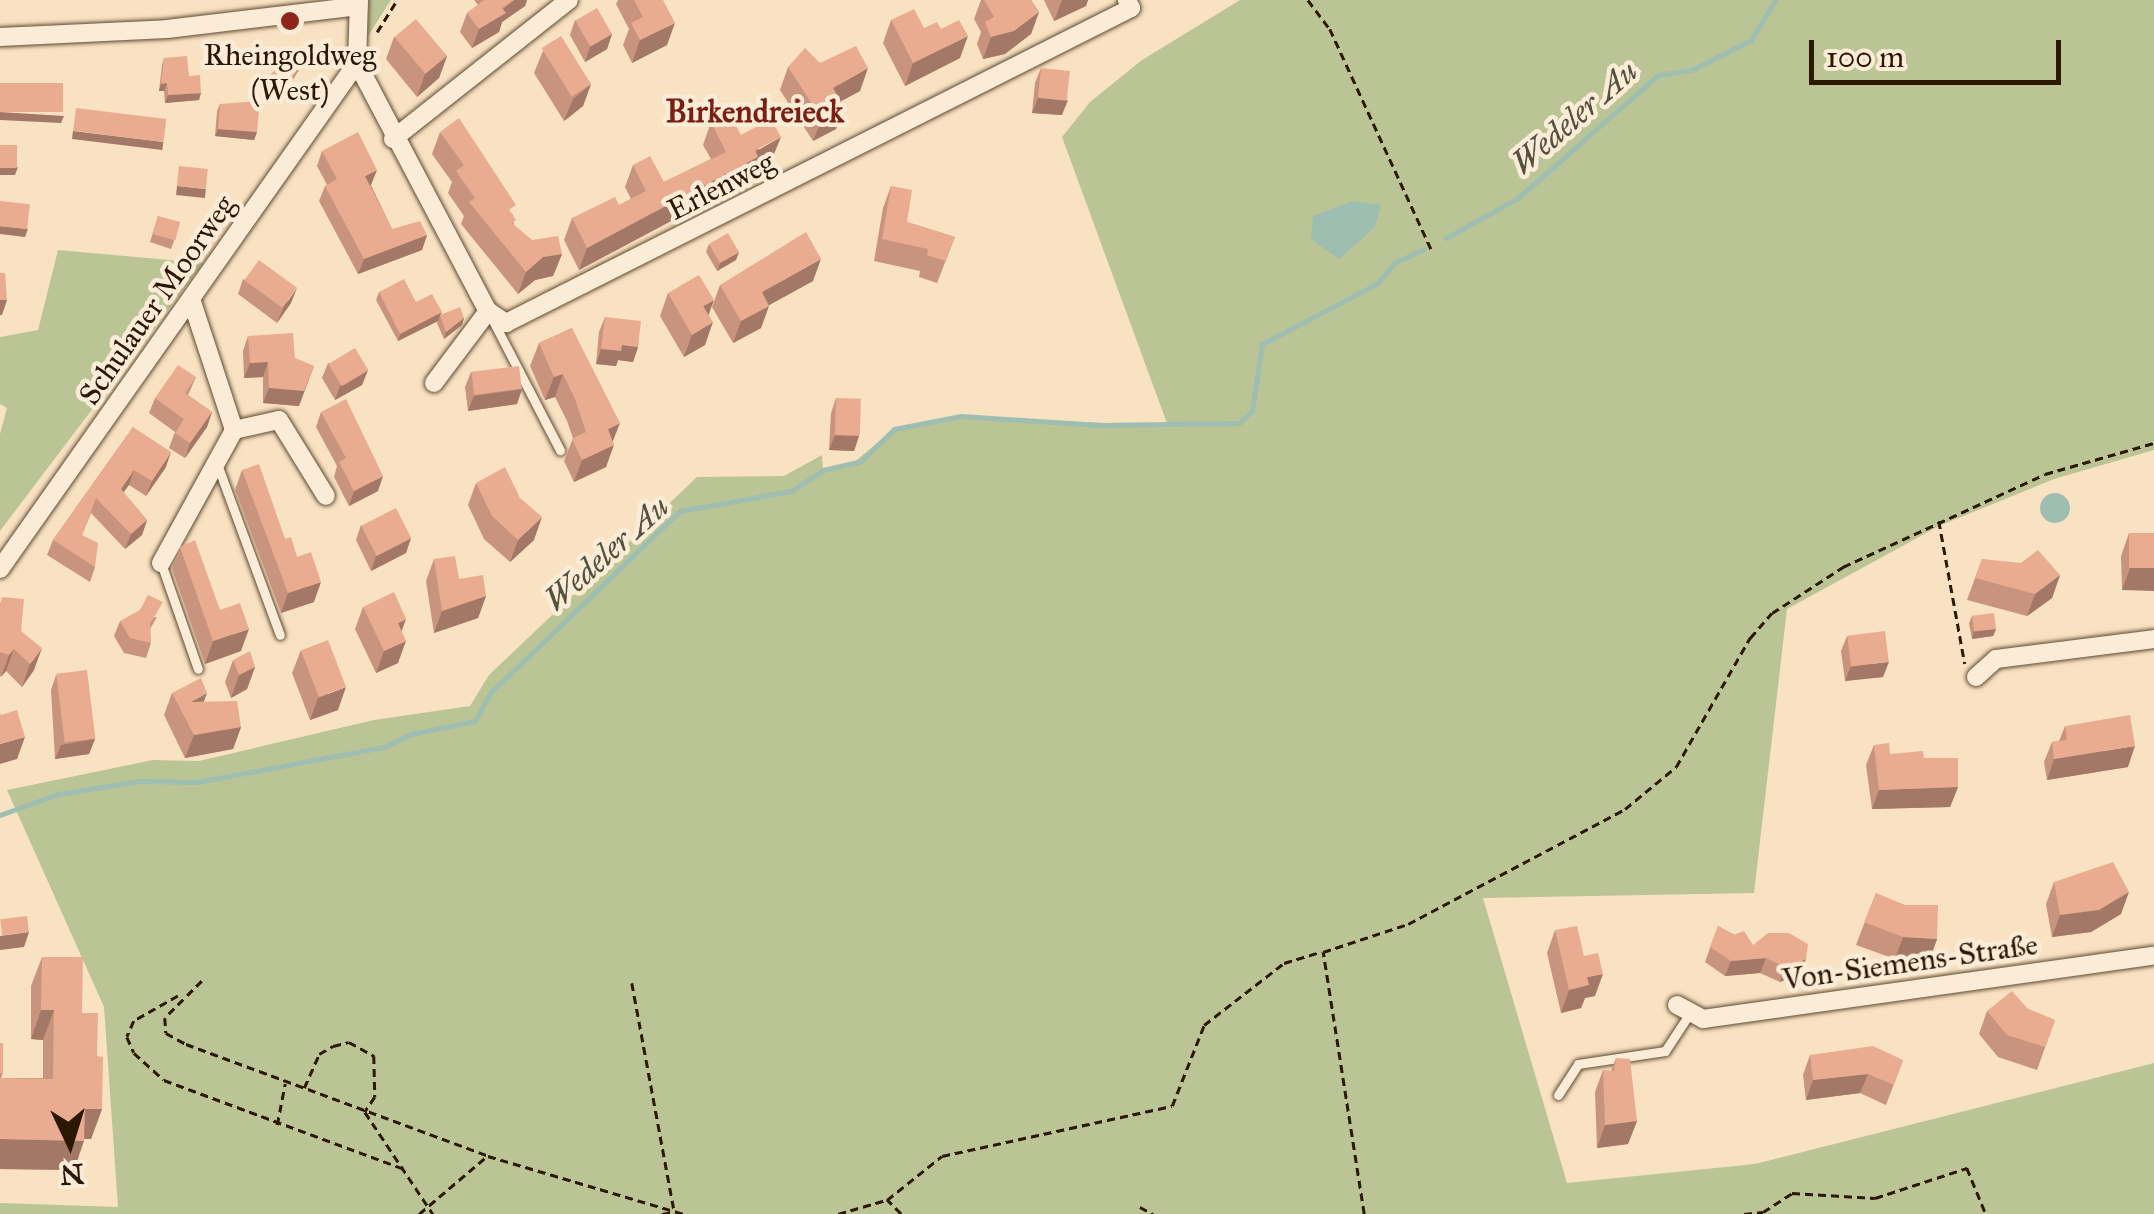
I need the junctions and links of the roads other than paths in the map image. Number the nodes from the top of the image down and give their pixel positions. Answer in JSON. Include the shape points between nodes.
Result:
{"nodes":[{"id":1,"x":569,"y":0,"type":"edge"},
{"id":2,"x":1128,"y":0,"type":"edge"},
{"id":3,"x":359,"y":3,"type":"edge"},
{"id":4,"x":0,"y":37,"type":"edge"},
{"id":5,"x":357,"y":62,"type":"junction"},
{"id":6,"x":393,"y":138,"type":"junction"},
{"id":7,"x":192,"y":302,"type":"junction"},
{"id":8,"x":488,"y":311,"type":"junction"},
{"id":9,"x":434,"y":384,"type":"dead end"},
{"id":10,"x":234,"y":430,"type":"junction"},
{"id":11,"x":560,"y":450,"type":"dead end"},
{"id":12,"x":216,"y":462,"type":"junction"},
{"id":13,"x":326,"y":496,"type":"dead end"},
{"id":14,"x":161,"y":563,"type":"joint"},
{"id":15,"x":0,"y":569,"type":"edge"},
{"id":16,"x":280,"y":634,"type":"dead end"},
{"id":17,"x":2154,"y":639,"type":"edge"},
{"id":18,"x":198,"y":669,"type":"dead end"},
{"id":19,"x":1976,"y":677,"type":"road end"},
{"id":20,"x":2154,"y":956,"type":"edge"},
{"id":21,"x":1684,"y":1009,"type":"joint"},
{"id":22,"x":1558,"y":1095,"type":"dead end"}],
"edges":[{"from":1,"to":6,"type":"street"},
{"from":2,"to":8,"type":"street","name":"Erlenweg","via":[[1131,8],[642,257],[506,323]]},
{"from":3,"to":4,"type":"street","via":[[167,28]]},
{"from":3,"to":5,"type":"street"},
{"from":5,"to":6,"type":"street"},
{"from":5,"to":7,"type":"street","name":"Schulauer Moorweg"},
{"from":6,"to":8,"type":"street"},
{"from":7,"to":10,"type":"street"},
{"from":7,"to":15,"type":"street","name":"Schulauer Moorweg"},
{"from":8,"to":9,"type":"street"},
{"from":8,"to":11,"type":"lane"},
{"from":10,"to":12,"type":"street"},
{"from":10,"to":13,"type":"street","via":[[279,420]]},
{"from":12,"to":14,"type":"street"},
{"from":12,"to":16,"type":"lane"},
{"from":14,"to":18,"type":"lane"},
{"from":17,"to":19,"type":"street","via":[[1996,659]]},
{"from":20,"to":21,"type":"street","name":"Von-Siemens-Straße","via":[[1703,1019]]},
{"from":21,"to":22,"type":"lane","via":[[1665,1051],[1578,1064]]}]}
